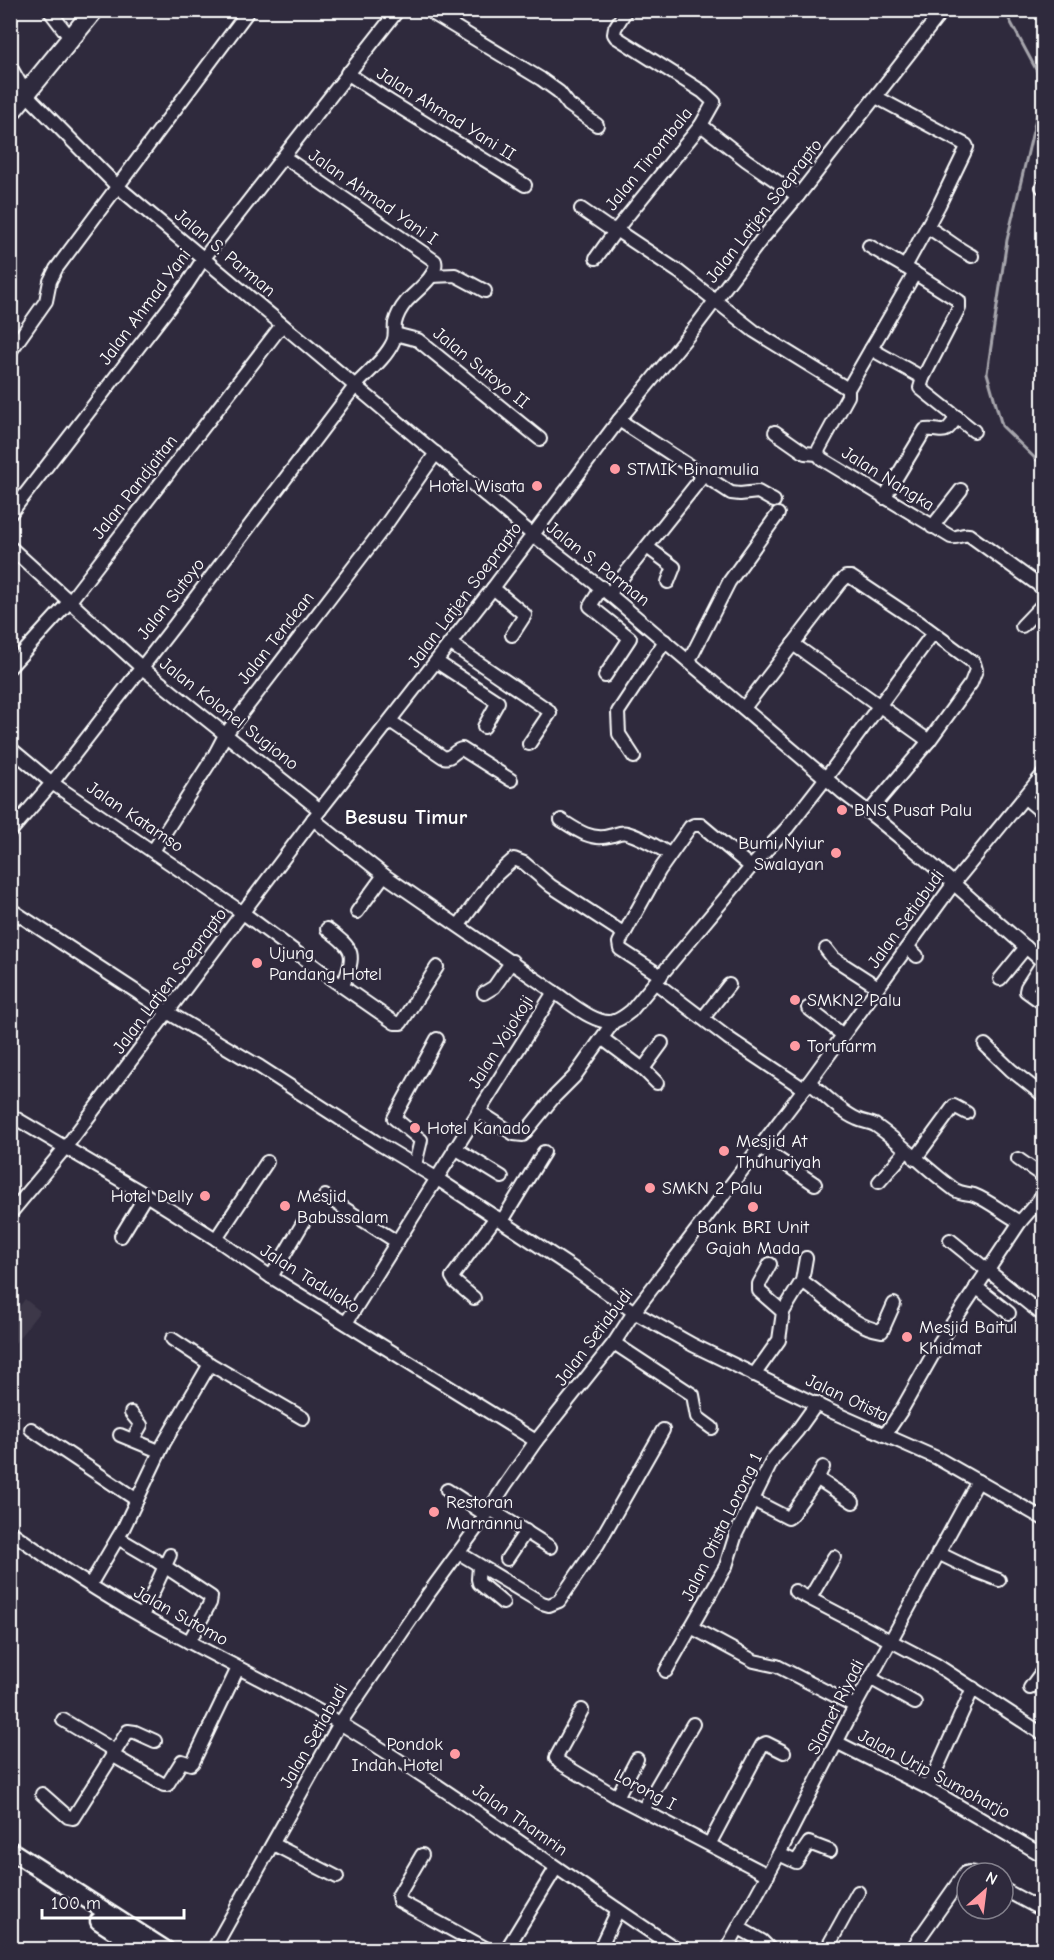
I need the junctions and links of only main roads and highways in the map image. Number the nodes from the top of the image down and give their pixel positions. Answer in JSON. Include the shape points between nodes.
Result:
{"nodes":[{"id":1,"x":94,"y":10,"type":"edge"},
{"id":2,"x":10,"y":113,"type":"edge"},
{"id":3,"x":10,"y":1850,"type":"edge"},
{"id":4,"x":10,"y":1863,"type":"edge"},
{"id":5,"x":136,"y":1948,"type":"edge"},
{"id":6,"x":166,"y":1950,"type":"edge"}],
"edges":[{"from":1,"to":2,"type":"highway"},
{"from":3,"to":6,"type":"main road"},
{"from":4,"to":5,"type":"main road"}]}
